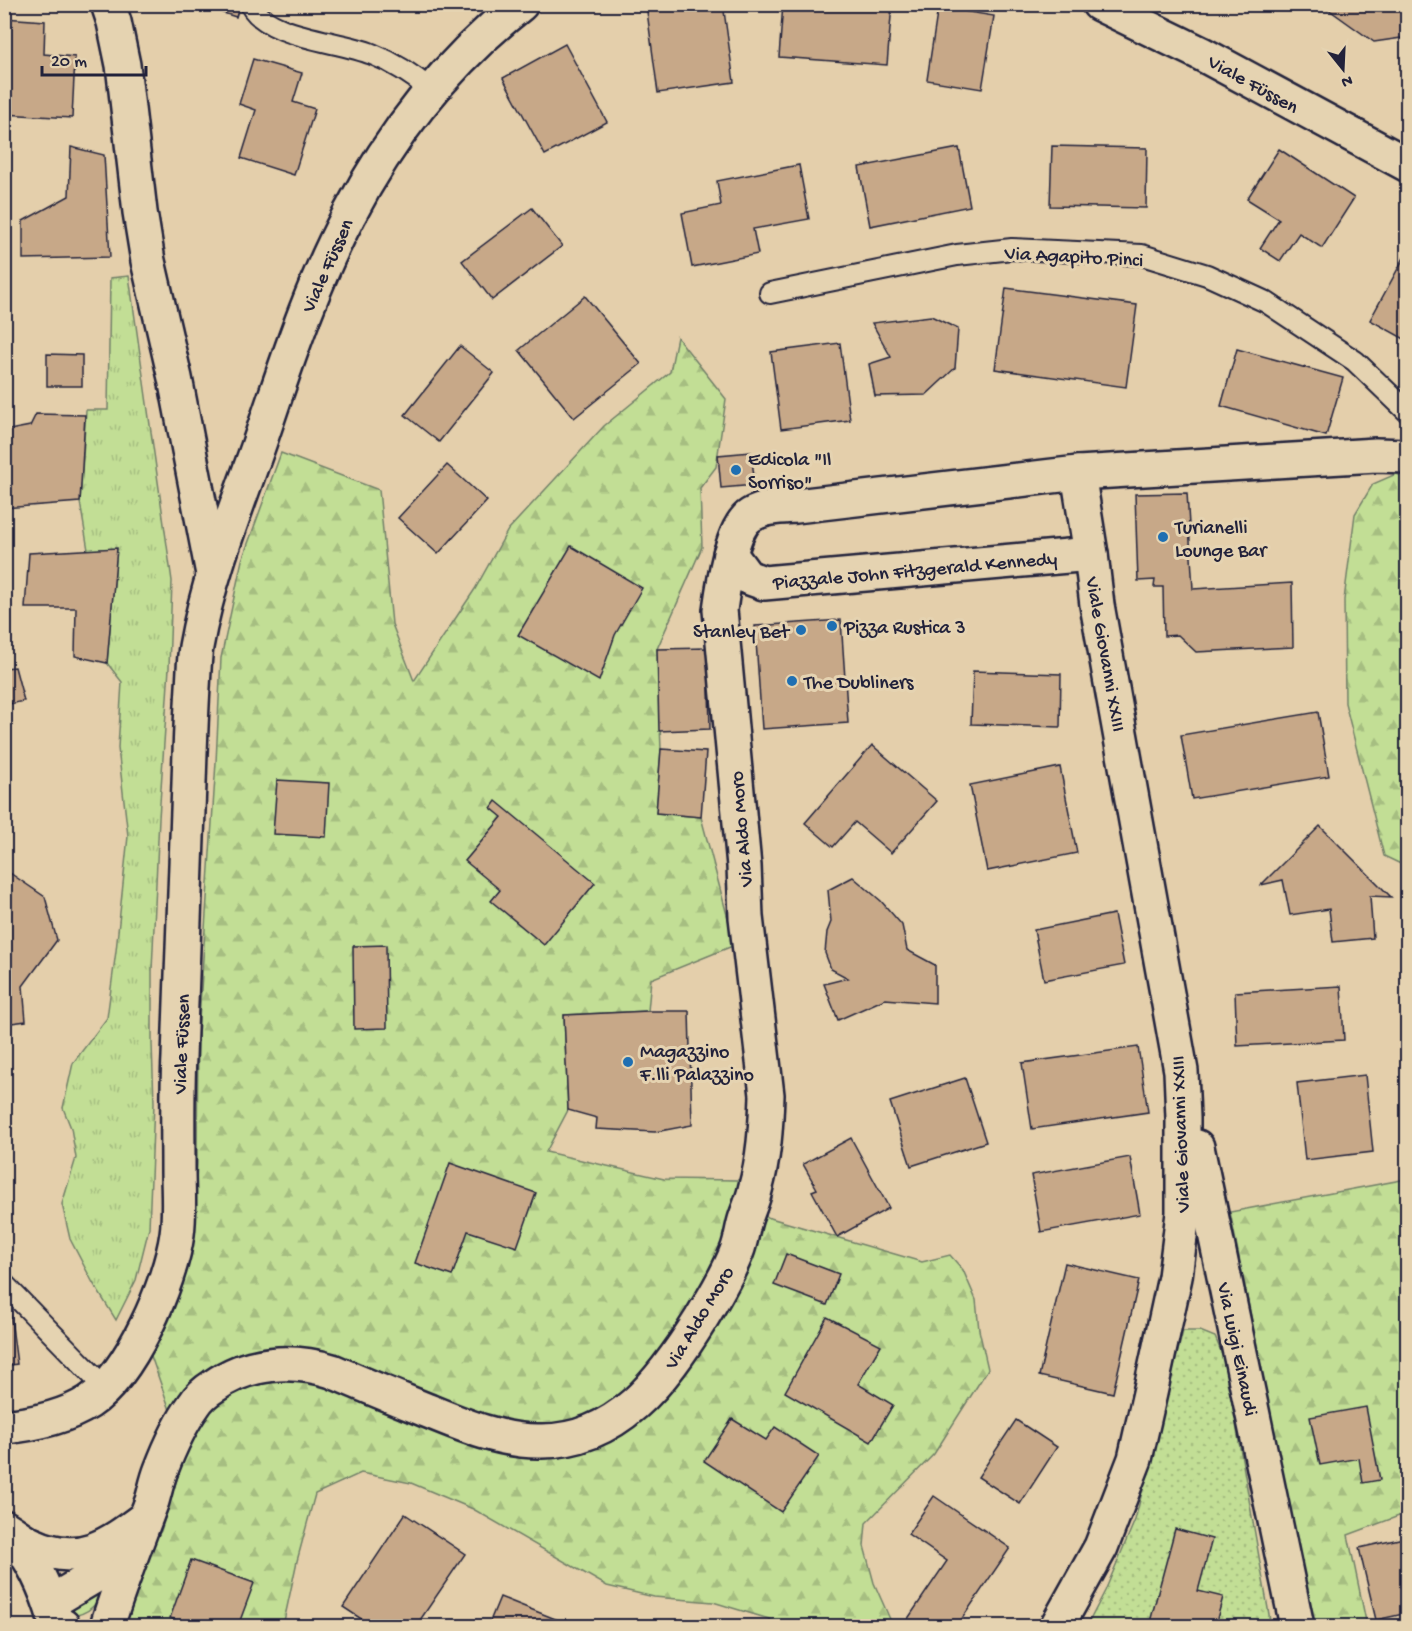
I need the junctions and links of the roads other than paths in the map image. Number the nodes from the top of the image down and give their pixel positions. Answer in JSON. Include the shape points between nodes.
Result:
{"nodes":[{"id":1,"x":108,"y":4,"type":"edge"},
{"id":2,"x":250,"y":4,"type":"edge"},
{"id":3,"x":521,"y":4,"type":"edge"},
{"id":4,"x":1099,"y":4,"type":"edge"},
{"id":5,"x":432,"y":90,"type":"junction"},
{"id":6,"x":1407,"y":165,"type":"edge"},
{"id":7,"x":770,"y":293,"type":"dead end"},
{"id":8,"x":1407,"y":412,"type":"edge"},
{"id":9,"x":1407,"y":456,"type":"edge"},
{"id":10,"x":1078,"y":473,"type":"junction"},
{"id":11,"x":730,"y":554,"type":"junction"},
{"id":12,"x":1091,"y":554,"type":"junction"},
{"id":13,"x":213,"y":574,"type":"junction"},
{"id":14,"x":1181,"y":1071,"type":"junction"},
{"id":15,"x":4,"y":1284,"type":"edge"},
{"id":16,"x":105,"y":1388,"type":"junction"},
{"id":17,"x":4,"y":1427,"type":"edge"},
{"id":18,"x":145,"y":1518,"type":"junction"},
{"id":19,"x":4,"y":1528,"type":"edge"},
{"id":20,"x":112,"y":1611,"type":"edge"},
{"id":21,"x":64,"y":1624,"type":"edge"},
{"id":22,"x":1057,"y":1626,"type":"edge"},
{"id":23,"x":1297,"y":1626,"type":"edge"}],
"edges":[{"from":1,"to":13,"type":"street","name":"Viale Füssen","via":[[123,65],[148,261]]},
{"from":2,"to":5,"type":"lane","via":[[264,21],[283,30],[371,53],[410,73]]},
{"from":3,"to":5,"type":"street","name":"Viale Füssen","via":[[479,40]]},
{"from":4,"to":6,"type":"street","name":"Viale Füssen","via":[[1200,53]]},
{"from":5,"to":13,"type":"street","name":"Viale Füssen","via":[[376,168],[333,247],[301,323]]},
{"from":7,"to":8,"type":"lane","name":"Via Agapito Pinci","via":[[957,255],[1012,249],[1142,255],[1207,275],[1266,302],[1355,361]]},
{"from":9,"to":10,"type":"street"},
{"from":10,"to":11,"type":"street","via":[[768,508],[750,516],[742,525]]},
{"from":10,"to":12,"type":"street","name":"Viale Giovanni XXIII"},
{"from":11,"to":12,"type":"street","name":"Piazzale John Fitzgerald Kennedy","via":[[747,577],[764,583]]},
{"from":11,"to":18,"type":"street","name":"Via Aldo Moro","via":[[720,610],[746,917],[767,1095],[760,1169],[738,1249],[723,1281],[656,1384],[616,1419],[570,1439],[524,1441],[461,1425],[316,1366],[267,1364],[236,1373],[194,1403],[161,1470]]},
{"from":12,"to":14,"type":"street","name":"Viale Giovanni XXIII"},
{"from":13,"to":16,"type":"street","name":"Viale Füssen","via":[[195,649],[178,1078],[177,1232],[168,1276],[153,1312],[140,1339]]},
{"from":14,"to":22,"type":"street","name":"Viale Giovanni XXIII","via":[[1183,1213],[1175,1277],[1150,1393],[1135,1459],[1101,1547]]},
{"from":14,"to":23,"type":"street","name":"Via Luigi Einaudi"},
{"from":15,"to":16,"type":"lane"},
{"from":16,"to":17,"type":"street","name":"Viale Füssen","via":[[67,1413]]},
{"from":18,"to":19,"type":"street","via":[[113,1542],[83,1553],[55,1552],[32,1545]]},
{"from":18,"to":20,"type":"street","name":"Via Aldo Moro"},
{"from":18,"to":21,"type":"street","name":"Via Aldo Moro","via":[[98,1574],[56,1599],[52,1605]]},
{"from":19,"to":21,"type":"street","via":[[23,1548]]},
{"from":20,"to":21,"type":"street","name":"Via Aldo Moro"}]}
